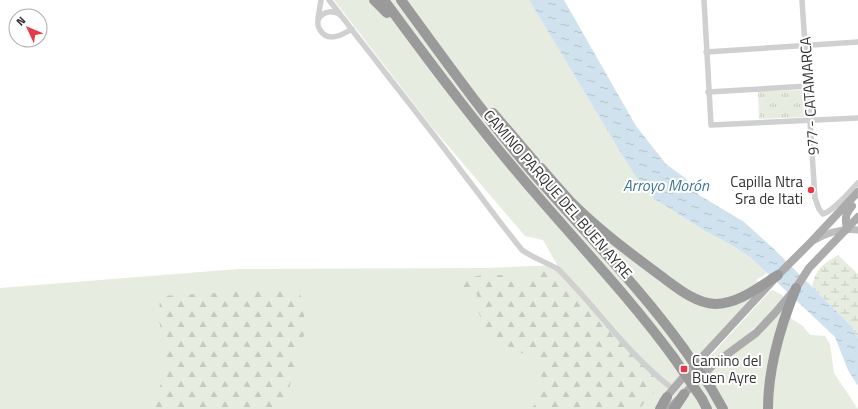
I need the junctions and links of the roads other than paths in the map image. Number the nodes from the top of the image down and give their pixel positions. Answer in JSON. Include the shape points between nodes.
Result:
{"nodes":[{"id":1,"x":320,"y":0,"type":"edge"},
{"id":2,"x":329,"y":0,"type":"edge"},
{"id":3,"x":374,"y":0,"type":"edge"},
{"id":4,"x":384,"y":0,"type":"edge"},
{"id":5,"x":401,"y":0,"type":"edge"},
{"id":6,"x":704,"y":0,"type":"edge"},
{"id":7,"x":802,"y":0,"type":"edge"},
{"id":8,"x":340,"y":14,"type":"junction"},
{"id":9,"x":318,"y":20,"type":"junction"},
{"id":10,"x":352,"y":29,"type":"junction"},
{"id":11,"x":858,"y":42,"type":"edge"},
{"id":12,"x":416,"y":44,"type":"junction"},
{"id":13,"x":805,"y":44,"type":"junction"},
{"id":14,"x":435,"y":48,"type":"junction"},
{"id":15,"x":706,"y":52,"type":"junction"},
{"id":16,"x":808,"y":86,"type":"junction"},
{"id":17,"x":708,"y":92,"type":"junction"},
{"id":18,"x":858,"y":118,"type":"edge"},
{"id":19,"x":810,"y":119,"type":"junction"},
{"id":20,"x":858,"y":183,"type":"edge"},
{"id":21,"x":858,"y":192,"type":"edge"},
{"id":22,"x":858,"y":199,"type":"edge"},
{"id":23,"x":858,"y":217,"type":"edge"},
{"id":24,"x":858,"y":221,"type":"edge"},
{"id":25,"x":846,"y":225,"type":"junction"},
{"id":26,"x":858,"y":230,"type":"edge"},
{"id":27,"x":812,"y":241,"type":"junction"},
{"id":28,"x":778,"y":275,"type":"joint"},
{"id":29,"x":764,"y":287,"type":"junction"},
{"id":30,"x":796,"y":288,"type":"joint"},
{"id":31,"x":784,"y":307,"type":"junction"},
{"id":32,"x":670,"y":393,"type":"junction"},
{"id":33,"x":684,"y":394,"type":"junction"},
{"id":34,"x":656,"y":409,"type":"edge"},
{"id":35,"x":660,"y":409,"type":"edge"},
{"id":36,"x":669,"y":409,"type":"edge"},
{"id":37,"x":674,"y":409,"type":"edge"},
{"id":38,"x":707,"y":409,"type":"edge"},
{"id":39,"x":722,"y":409,"type":"edge"},
{"id":40,"x":768,"y":409,"type":"edge"}],
"edges":[{"from":1,"to":9,"type":"street"},
{"from":2,"to":8,"type":"street"},
{"from":3,"to":12,"type":"highway"},
{"from":4,"to":12,"type":"highway","name":"CAMINO PARQUE DEL BUEN AYRE"},
{"from":5,"to":14,"type":"highway","name":"CAMINO PARQUE DEL BUEN AYRE"},
{"from":6,"to":15,"type":"street"},
{"from":7,"to":13,"type":"street","name":"977 - CATAMARCA"},
{"from":8,"to":9,"type":"street","via":[[331,11],[324,13]]},
{"from":8,"to":10,"type":"street"},
{"from":9,"to":10,"type":"street","via":[[320,32],[327,36],[339,37]]},
{"from":10,"to":32,"type":"street","via":[[522,250],[558,269]]},
{"from":11,"to":13,"type":"street"},
{"from":12,"to":38,"type":"highway","name":"CAMINO PARQUE DEL BUEN AYRE","bridge":true,"via":[[476,123],[540,200],[654,330]]},
{"from":13,"to":15,"type":"street"},
{"from":13,"to":16,"type":"street","name":"977 - CATAMARCA"},
{"from":14,"to":29,"type":"highway","via":[[571,202],[605,233],[672,284],[697,299],[725,303]]},
{"from":14,"to":39,"type":"highway","name":"CAMINO PARQUE DEL BUEN AYRE","bridge":true,"via":[[534,174],[670,328],[712,388]]},
{"from":15,"to":17,"type":"street"},
{"from":16,"to":17,"type":"street"},
{"from":16,"to":19,"type":"street","name":"977 - CATAMARCA"},
{"from":17,"to":19,"type":"street","via":[[711,125]]},
{"from":18,"to":19,"type":"street"},
{"from":19,"to":20,"type":"street","name":"977 - CATAMARCA","via":[[815,198],[822,214],[835,206]]},
{"from":21,"to":27,"type":"main road"},
{"from":22,"to":25,"type":"main road","via":[[846,214]]},
{"from":23,"to":25,"type":"main road"},
{"from":24,"to":25,"type":"street"},
{"from":25,"to":26,"type":"main road"},
{"from":25,"to":27,"type":"main road"},
{"from":25,"to":30,"type":"main road","via":[[809,268]]},
{"from":27,"to":28,"type":"main road"},
{"from":28,"to":29,"type":"highway"},
{"from":29,"to":32,"type":"main road"},
{"from":30,"to":31,"type":"highway"},
{"from":31,"to":33,"type":"main road","via":[[756,333],[714,364]]},
{"from":31,"to":40,"type":"highway","via":[[769,386]]},
{"from":32,"to":34,"type":"main road"},
{"from":32,"to":35,"type":"highway"},
{"from":33,"to":36,"type":"main road"},
{"from":33,"to":37,"type":"highway"}]}
